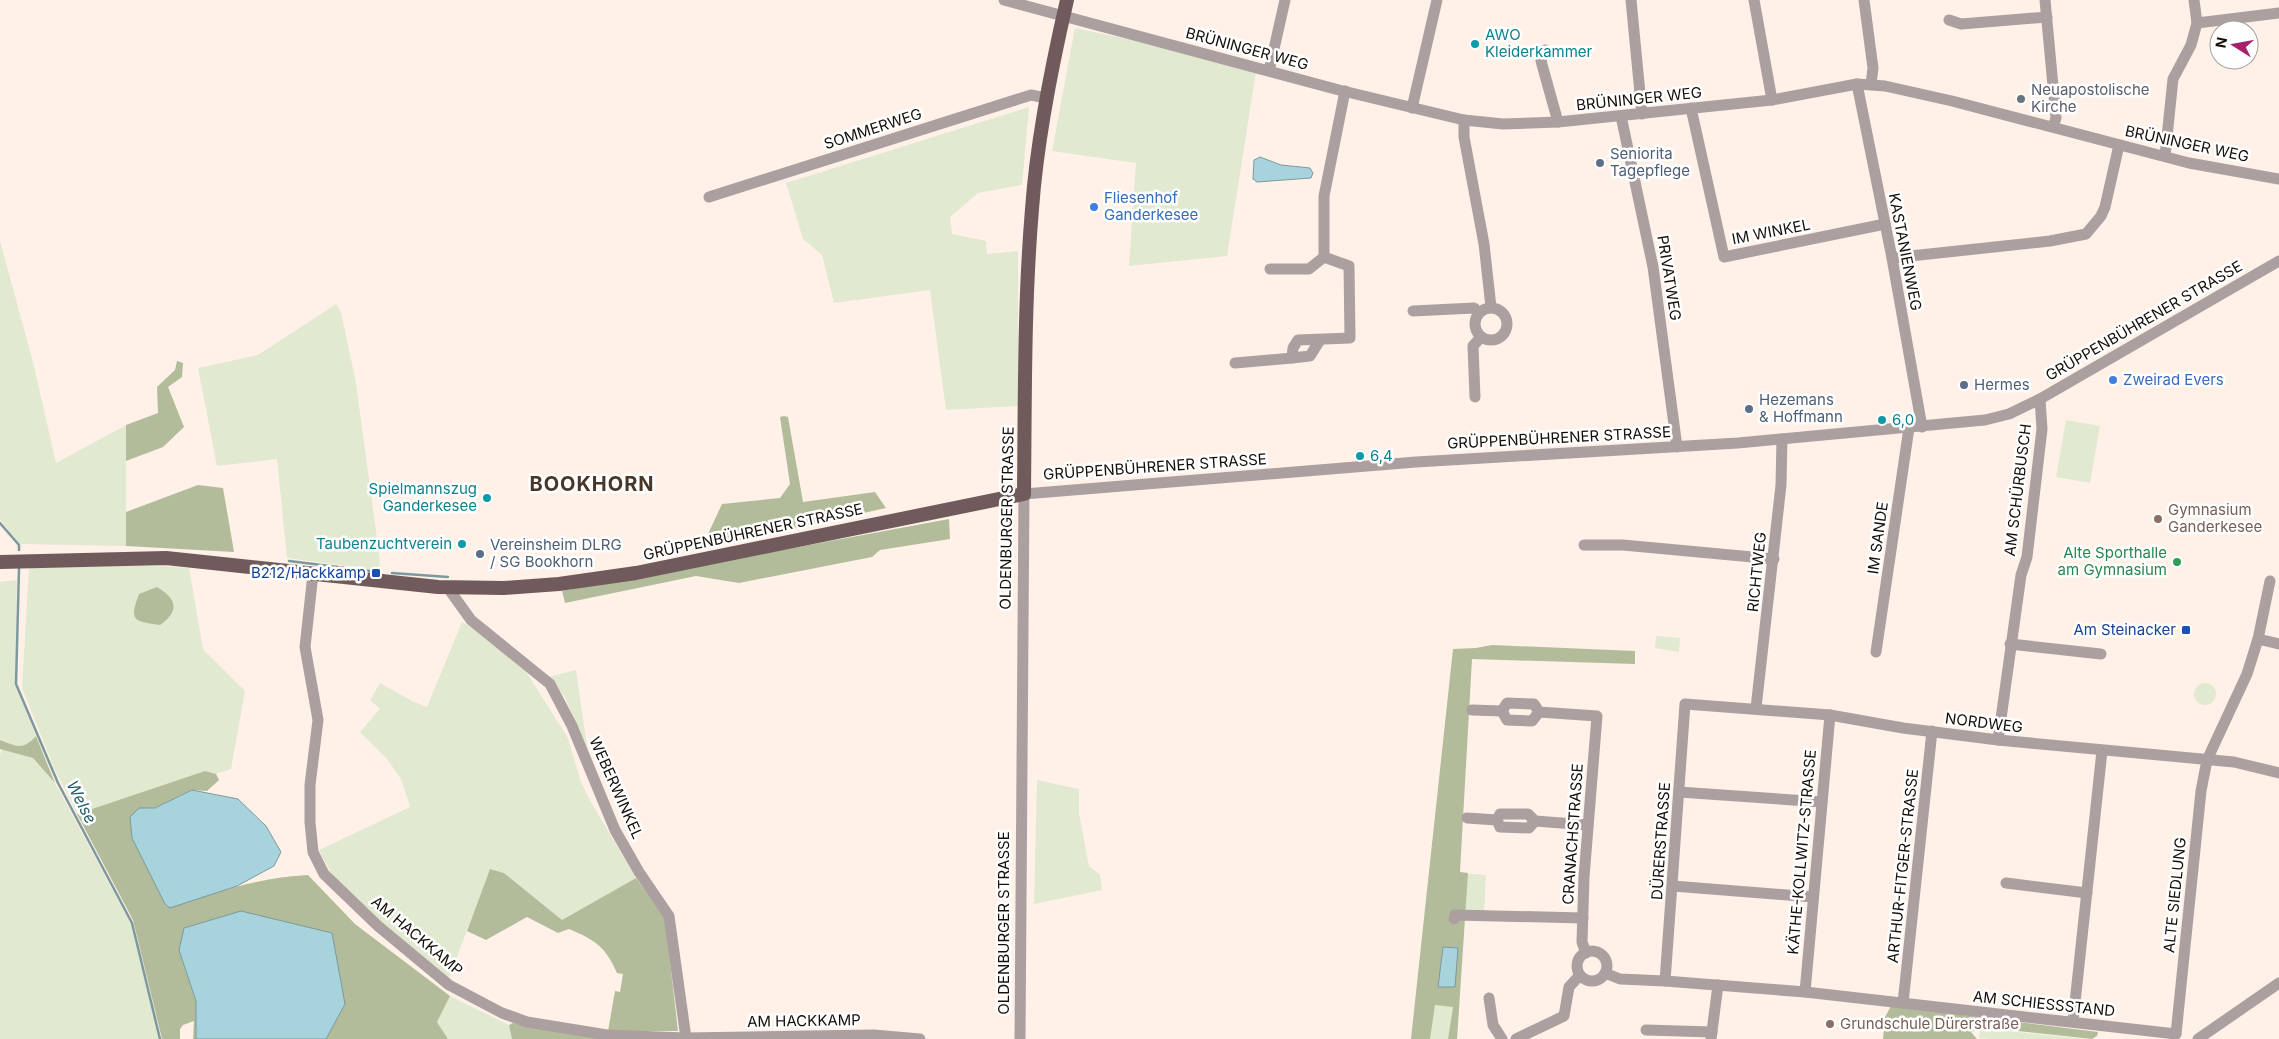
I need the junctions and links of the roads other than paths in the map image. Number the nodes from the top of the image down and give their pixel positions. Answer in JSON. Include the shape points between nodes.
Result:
{"nodes":[{"id":1,"x":1004,"y":0,"type":"edge"},
{"id":2,"x":1067,"y":0,"type":"edge"},
{"id":3,"x":1284,"y":0,"type":"edge"},
{"id":4,"x":1437,"y":0,"type":"edge"},
{"id":5,"x":1631,"y":0,"type":"edge"},
{"id":6,"x":1754,"y":0,"type":"edge"},
{"id":7,"x":1864,"y":0,"type":"edge"},
{"id":8,"x":2046,"y":0,"type":"edge"},
{"id":9,"x":2194,"y":0,"type":"edge"},
{"id":10,"x":2279,"y":13,"type":"edge"},
{"id":11,"x":1064,"y":15,"type":"junction"},
{"id":12,"x":2047,"y":17,"type":"junction"},
{"id":13,"x":1949,"y":20,"type":"dead end"},
{"id":14,"x":2197,"y":22,"type":"junction"},
{"id":15,"x":1545,"y":50,"type":"dead end"},
{"id":16,"x":1269,"y":71,"type":"junction"},
{"id":17,"x":1857,"y":84,"type":"junction"},
{"id":18,"x":1871,"y":84,"type":"junction"},
{"id":19,"x":1345,"y":91,"type":"junction"},
{"id":20,"x":1046,"y":98,"type":"junction"},
{"id":21,"x":1772,"y":100,"type":"junction"},
{"id":22,"x":1412,"y":108,"type":"junction"},
{"id":23,"x":1691,"y":108,"type":"junction"},
{"id":24,"x":1642,"y":114,"type":"junction"},
{"id":25,"x":1621,"y":116,"type":"junction"},
{"id":26,"x":1464,"y":120,"type":"junction"},
{"id":27,"x":1558,"y":122,"type":"junction"},
{"id":28,"x":2053,"y":127,"type":"junction"},
{"id":29,"x":2120,"y":145,"type":"junction"},
{"id":30,"x":2165,"y":156,"type":"junction"},
{"id":31,"x":2279,"y":179,"type":"edge"},
{"id":32,"x":709,"y":197,"type":"dead end"},
{"id":33,"x":1885,"y":224,"type":"junction"},
{"id":34,"x":1324,"y":256,"type":"junction"},
{"id":35,"x":1892,"y":258,"type":"junction"},
{"id":36,"x":2279,"y":261,"type":"edge"},
{"id":37,"x":1270,"y":269,"type":"dead end"},
{"id":38,"x":1491,"y":308,"type":"junction"},
{"id":39,"x":1413,"y":311,"type":"dead end"},
{"id":40,"x":1479,"y":313,"type":"junction"},
{"id":41,"x":1481,"y":337,"type":"junction"},
{"id":42,"x":1320,"y":340,"type":"junction"},
{"id":43,"x":1292,"y":358,"type":"junction"},
{"id":44,"x":1235,"y":363,"type":"dead end"},
{"id":45,"x":1475,"y":397,"type":"dead end"},
{"id":46,"x":2040,"y":399,"type":"junction"},
{"id":47,"x":1922,"y":426,"type":"junction"},
{"id":48,"x":1909,"y":428,"type":"junction"},
{"id":49,"x":1782,"y":439,"type":"junction"},
{"id":50,"x":1677,"y":447,"type":"junction"},
{"id":51,"x":1024,"y":494,"type":"junction"},
{"id":52,"x":1584,"y":545,"type":"dead end"},
{"id":53,"x":1774,"y":559,"type":"junction"},
{"id":54,"x":0,"y":562,"type":"edge"},
{"id":55,"x":313,"y":574,"type":"junction"},
{"id":56,"x":2270,"y":581,"type":"dead end"},
{"id":57,"x":448,"y":588,"type":"junction"},
{"id":58,"x":2258,"y":639,"type":"junction"},
{"id":59,"x":2010,"y":644,"type":"junction"},
{"id":60,"x":2279,"y":644,"type":"edge"},
{"id":61,"x":1876,"y":652,"type":"dead end"},
{"id":62,"x":2101,"y":654,"type":"dead end"},
{"id":63,"x":1685,"y":704,"type":"joint"},
{"id":64,"x":1756,"y":708,"type":"junction"},
{"id":65,"x":1472,"y":710,"type":"dead end"},
{"id":66,"x":1502,"y":711,"type":"junction"},
{"id":67,"x":1539,"y":712,"type":"junction"},
{"id":68,"x":1830,"y":715,"type":"junction"},
{"id":69,"x":1932,"y":732,"type":"junction"},
{"id":70,"x":1998,"y":740,"type":"junction"},
{"id":71,"x":2102,"y":751,"type":"junction"},
{"id":72,"x":2207,"y":760,"type":"junction"},
{"id":73,"x":2279,"y":773,"type":"edge"},
{"id":74,"x":1679,"y":792,"type":"junction"},
{"id":75,"x":1822,"y":802,"type":"junction"},
{"id":76,"x":1467,"y":818,"type":"dead end"},
{"id":77,"x":1588,"y":825,"type":"junction"},
{"id":78,"x":2006,"y":883,"type":"dead end"},
{"id":79,"x":1673,"y":886,"type":"junction"},
{"id":80,"x":2086,"y":893,"type":"junction"},
{"id":81,"x":1813,"y":896,"type":"junction"},
{"id":82,"x":1454,"y":918,"type":"dead end"},
{"id":83,"x":1583,"y":918,"type":"junction"},
{"id":84,"x":1586,"y":953,"type":"junction"},
{"id":85,"x":1605,"y":973,"type":"junction"},
{"id":86,"x":1580,"y":975,"type":"junction"},
{"id":87,"x":1665,"y":980,"type":"junction"},
{"id":88,"x":2279,"y":983,"type":"edge"},
{"id":89,"x":1718,"y":985,"type":"junction"},
{"id":90,"x":1805,"y":992,"type":"junction"},
{"id":91,"x":1489,"y":998,"type":"dead end"},
{"id":92,"x":1903,"y":1003,"type":"junction"},
{"id":93,"x":2072,"y":1021,"type":"junction"},
{"id":94,"x":1646,"y":1030,"type":"dead end"},
{"id":95,"x":1711,"y":1036,"type":"edge"},
{"id":96,"x":2177,"y":1036,"type":"edge"},
{"id":97,"x":686,"y":1038,"type":"edge"},
{"id":98,"x":920,"y":1039,"type":"edge"},
{"id":99,"x":1020,"y":1039,"type":"edge"},
{"id":100,"x":1502,"y":1039,"type":"edge"},
{"id":101,"x":1516,"y":1039,"type":"edge"},
{"id":102,"x":2198,"y":1039,"type":"edge"}],
"edges":[{"from":1,"to":11,"type":"street","name":"BRÜNINGER WEG"},
{"from":2,"to":11,"type":"main road","name":"OLDENBURGER STRASSE"},
{"from":3,"to":16,"type":"street"},
{"from":4,"to":22,"type":"street"},
{"from":5,"to":24,"type":"street"},
{"from":6,"to":21,"type":"street"},
{"from":7,"to":18,"type":"street","via":[[1873,68]]},
{"from":8,"to":12,"type":"street"},
{"from":9,"to":14,"type":"street"},
{"from":10,"to":14,"type":"street"},
{"from":11,"to":16,"type":"street","name":"BRÜNINGER WEG"},
{"from":11,"to":20,"type":"main road","name":"OLDENBURGER STRASSE"},
{"from":12,"to":13,"type":"street","via":[[1961,24]]},
{"from":12,"to":28,"type":"street","via":[[2056,118]]},
{"from":14,"to":30,"type":"street","via":[[2191,45],[2174,79]]},
{"from":15,"to":27,"type":"street","via":[[1541,61]]},
{"from":16,"to":19,"type":"street","name":"BRÜNINGER WEG"},
{"from":17,"to":18,"type":"street","name":"BRÜNINGER WEG"},
{"from":17,"to":21,"type":"street","name":"BRÜNINGER WEG"},
{"from":17,"to":33,"type":"street","name":"KASTANIENWEG"},
{"from":18,"to":28,"type":"street","name":"BRÜNINGER WEG"},
{"from":19,"to":22,"type":"street","name":"BRÜNINGER WEG"},
{"from":19,"to":34,"type":"street","via":[[1324,196]]},
{"from":20,"to":32,"type":"street","name":"SOMMERWEG","via":[[1031,94]]},
{"from":20,"to":51,"type":"main road","name":"OLDENBURGER STRASSE","via":[[1032,209]]},
{"from":21,"to":23,"type":"street","name":"BRÜNINGER WEG"},
{"from":22,"to":26,"type":"street","name":"BRÜNINGER WEG"},
{"from":23,"to":24,"type":"street","name":"BRÜNINGER WEG"},
{"from":23,"to":33,"type":"street","name":"IM WINKEL","via":[[1724,256]]},
{"from":24,"to":25,"type":"street","name":"BRÜNINGER WEG"},
{"from":25,"to":27,"type":"street","name":"BRÜNINGER WEG"},
{"from":25,"to":50,"type":"street","name":"PRIVATWEG","via":[[1651,257]]},
{"from":26,"to":27,"type":"street","name":"BRÜNINGER WEG","via":[[1503,124]]},
{"from":26,"to":38,"type":"street"},
{"from":28,"to":29,"type":"street","name":"BRÜNINGER WEG"},
{"from":29,"to":30,"type":"street","name":"BRÜNINGER WEG"},
{"from":29,"to":35,"type":"street","via":[[2105,207],[2086,234],[2050,241]]},
{"from":30,"to":31,"type":"street","name":"BRÜNINGER WEG"},
{"from":33,"to":35,"type":"street","name":"KASTANIENWEG"},
{"from":34,"to":37,"type":"street","via":[[1309,268]]},
{"from":34,"to":42,"type":"street","via":[[1349,266],[1350,338]]},
{"from":35,"to":47,"type":"street","name":"KASTANIENWEG"},
{"from":36,"to":46,"type":"street","name":"GRÜPPENBÜHRENER STRASSE"},
{"from":38,"to":40,"type":"street"},
{"from":38,"to":41,"type":"street","via":[[1504,314],[1506,329],[1496,340]]},
{"from":39,"to":40,"type":"street","via":[[1474,308]]},
{"from":40,"to":41,"type":"street","via":[[1474,325]]},
{"from":41,"to":45,"type":"street","via":[[1473,346]]},
{"from":42,"to":43,"type":"street","via":[[1310,356]]},
{"from":42,"to":43,"type":"street","via":[[1298,340]]},
{"from":43,"to":44,"type":"street"},
{"from":46,"to":47,"type":"street","name":"GRÜPPENBÜHRENER STRASSE","via":[[2009,414],[1985,420]]},
{"from":46,"to":59,"type":"street","name":"AM SCHÜRBUSCH","via":[[2042,429],[2027,558],[2021,575]]},
{"from":47,"to":48,"type":"street","name":"GRÜPPENBÜHRENER STRASSE"},
{"from":48,"to":49,"type":"street","name":"GRÜPPENBÜHRENER STRASSE"},
{"from":48,"to":61,"type":"street","name":"IM SANDE"},
{"from":49,"to":50,"type":"street","name":"GRÜPPENBÜHRENER STRASSE"},
{"from":49,"to":53,"type":"street","name":"RICHTWEG"},
{"from":50,"to":51,"type":"street","name":"GRÜPPENBÜHRENER STRASSE","via":[[1416,462]]},
{"from":51,"to":57,"type":"main road","name":"GRÜPPENBÜHRENER STRASSE","via":[[636,573],[559,584]]},
{"from":51,"to":99,"type":"street","name":"OLDENBURGER STRASSE"},
{"from":52,"to":53,"type":"street","via":[[1623,545]]},
{"from":53,"to":64,"type":"street","name":"RICHTWEG"},
{"from":54,"to":55,"type":"main road","name":"GRÜPPENBÜHRENER STRASSE","via":[[166,558]]},
{"from":55,"to":57,"type":"main road","name":"GRÜPPENBÜHRENER STRASSE"},
{"from":55,"to":97,"type":"street","name":"AM HACKKAMP","via":[[305,647],[318,720],[310,785],[310,822],[314,852],[324,874],[378,926],[449,984],[502,1013],[527,1022],[607,1036]]},
{"from":56,"to":58,"type":"street"},
{"from":57,"to":97,"type":"street","name":"WEBERWINKEL","via":[[471,620],[550,684],[572,726],[615,830],[669,916]]},
{"from":58,"to":60,"type":"street"},
{"from":58,"to":72,"type":"street","via":[[2247,674]]},
{"from":59,"to":62,"type":"street"},
{"from":59,"to":70,"type":"street","name":"AM SCHÜRBUSCH"},
{"from":63,"to":64,"type":"street","name":"NORDWEG"},
{"from":63,"to":74,"type":"street","name":"DÜRERSTRASSE"},
{"from":64,"to":68,"type":"street","name":"NORDWEG"},
{"from":65,"to":66,"type":"street"},
{"from":66,"to":67,"type":"street","via":[[1507,703],[1534,704]]},
{"from":66,"to":67,"type":"street","via":[[1507,720],[1532,721]]},
{"from":67,"to":77,"type":"street","name":"CRANACHSTRASSE","via":[[1597,716]]},
{"from":68,"to":69,"type":"street","name":"NORDWEG"},
{"from":68,"to":75,"type":"street","name":"KÄTHE-KOLLWITZ-STRASSE"},
{"from":69,"to":70,"type":"street","name":"NORDWEG"},
{"from":69,"to":92,"type":"street","name":"ARTHUR-FITGER-STRASSE"},
{"from":70,"to":71,"type":"street","name":"NORDWEG"},
{"from":71,"to":72,"type":"street","name":"NORDWEG"},
{"from":71,"to":80,"type":"street"},
{"from":72,"to":73,"type":"street","name":"NORDWEG","via":[[2234,762]]},
{"from":72,"to":96,"type":"street","name":"ALTE SIEDLUNG","via":[[2201,790]]},
{"from":74,"to":75,"type":"street"},
{"from":74,"to":79,"type":"street","name":"DÜRERSTRASSE"},
{"from":75,"to":81,"type":"street","name":"KÄTHE-KOLLWITZ-STRASSE"},
{"from":76,"to":77,"type":"street","via":[[1497,820],[1500,814],[1528,814],[1535,821]]},
{"from":77,"to":83,"type":"street","name":"CRANACHSTRASSE"},
{"from":78,"to":80,"type":"street"},
{"from":79,"to":81,"type":"street"},
{"from":79,"to":87,"type":"street","name":"DÜRERSTRASSE"},
{"from":80,"to":93,"type":"street"},
{"from":81,"to":90,"type":"street","name":"KÄTHE-KOLLWITZ-STRASSE"},
{"from":82,"to":83,"type":"street","via":[[1455,915]]},
{"from":83,"to":84,"type":"street","name":"CRANACHSTRASSE","via":[[1582,942]]},
{"from":84,"to":85,"type":"street","via":[[1601,954],[1607,963]]},
{"from":84,"to":86,"type":"street","via":[[1579,960]]},
{"from":85,"to":86,"type":"street","via":[[1600,979],[1591,981]]},
{"from":85,"to":87,"type":"street","via":[[1620,979]]},
{"from":86,"to":101,"type":"street","via":[[1569,987],[1564,1016]]},
{"from":87,"to":89,"type":"street"},
{"from":88,"to":102,"type":"street"},
{"from":89,"to":90,"type":"street"},
{"from":89,"to":95,"type":"street"},
{"from":90,"to":92,"type":"street"},
{"from":91,"to":100,"type":"street","via":[[1493,1025]]},
{"from":92,"to":93,"type":"street","name":"AM SCHIESSSTAND"},
{"from":93,"to":96,"type":"street","name":"AM SCHIESSSTAND"},
{"from":94,"to":95,"type":"street"},
{"from":97,"to":98,"type":"street","name":"AM HACKKAMP","via":[[874,1034]]}]}
